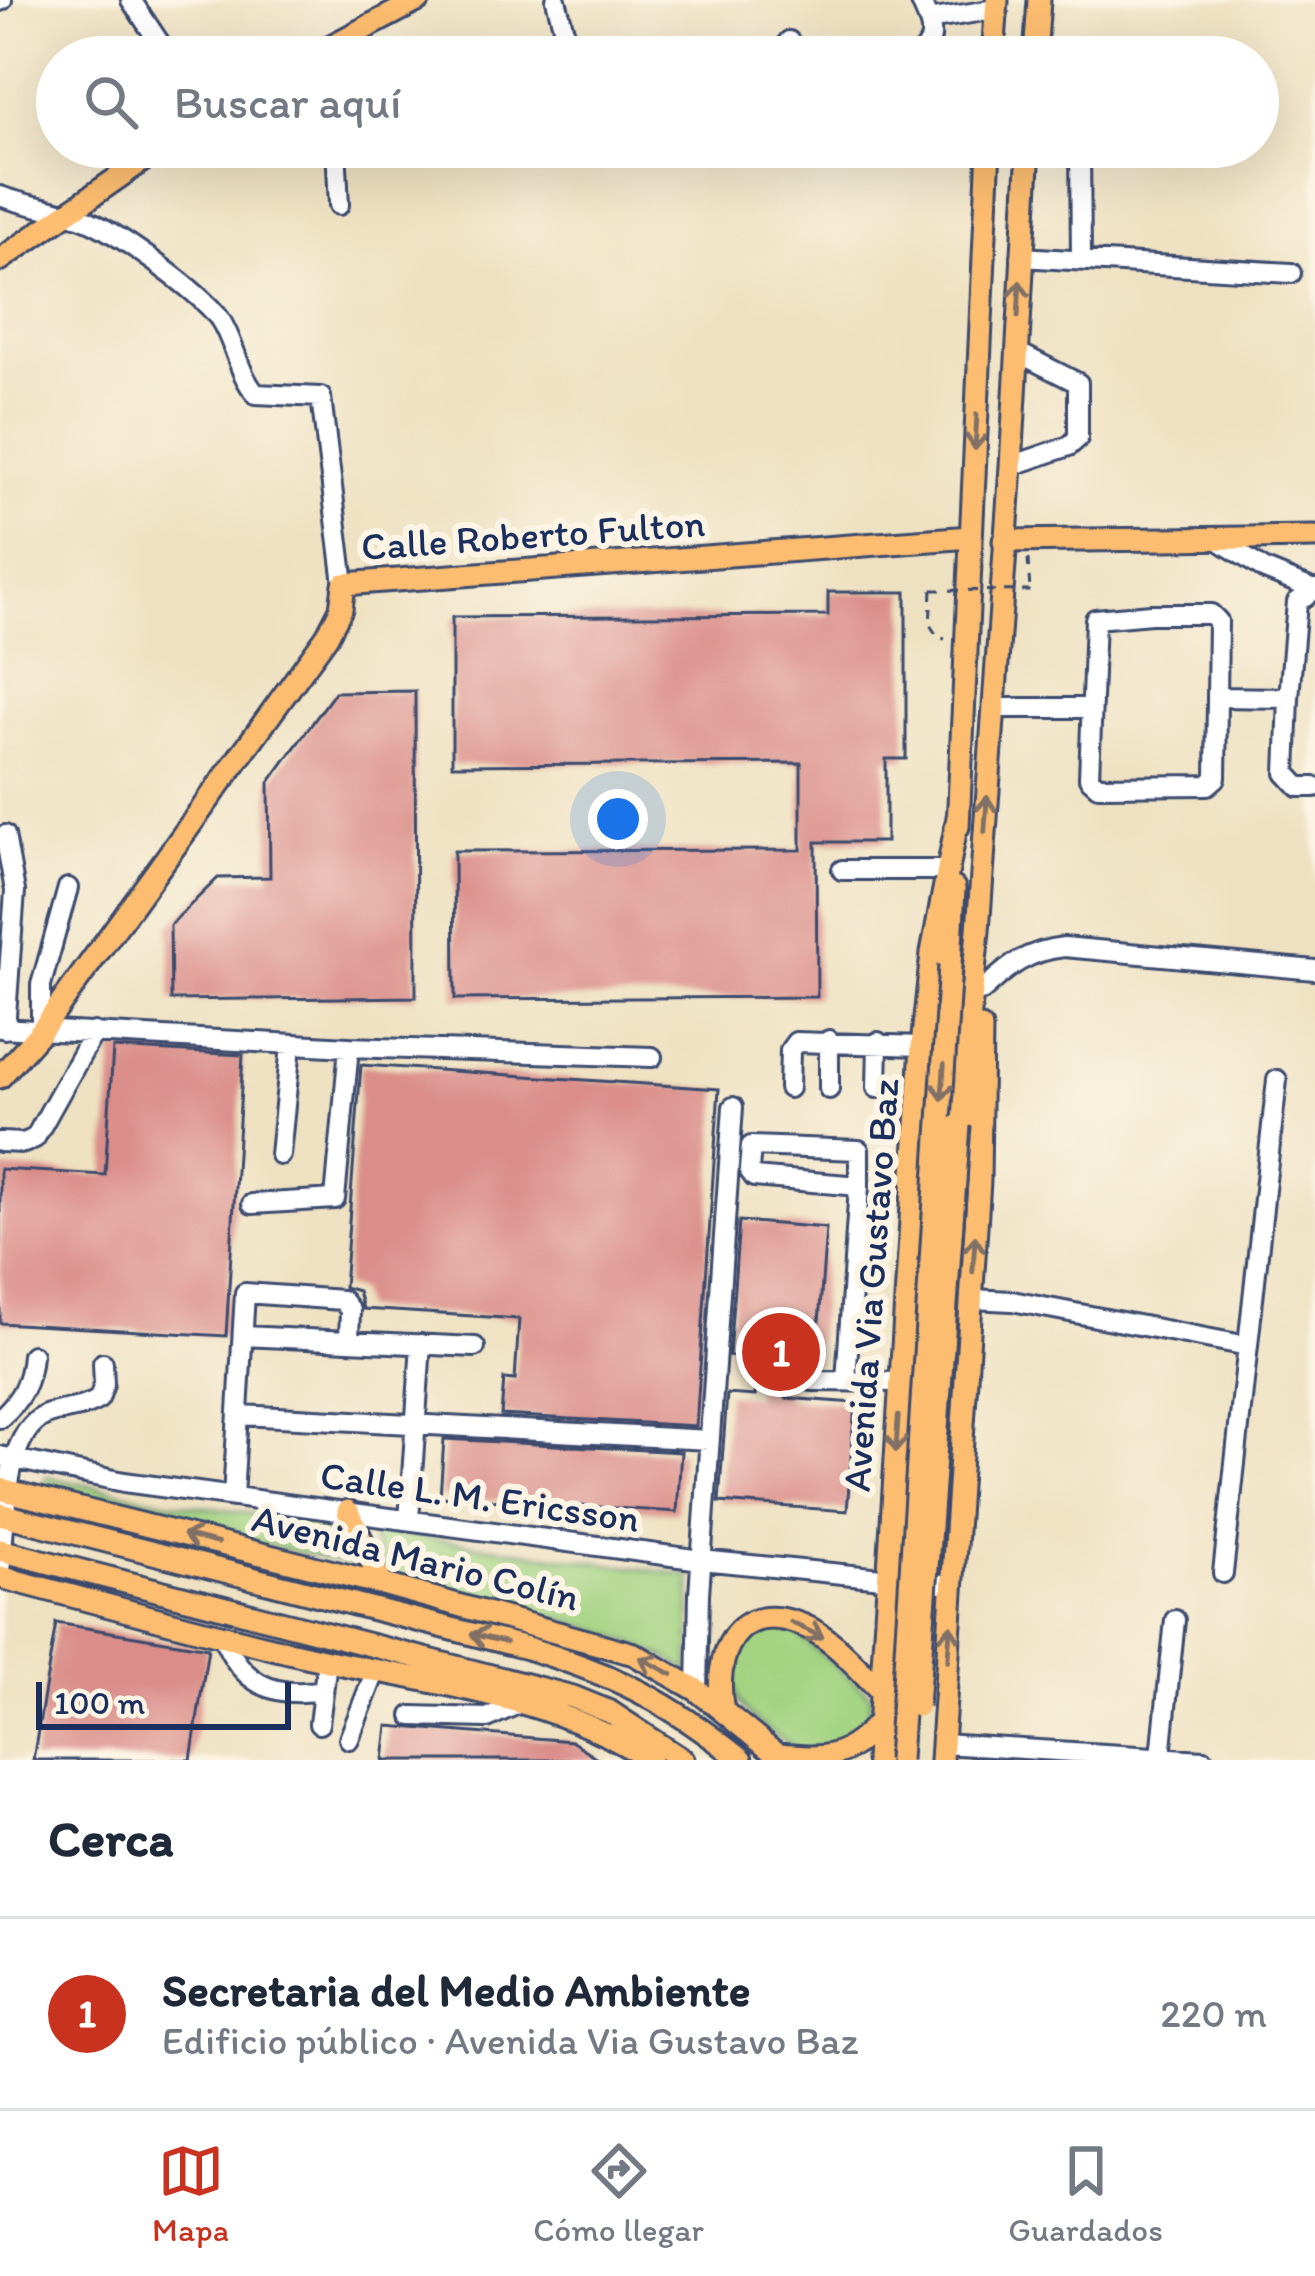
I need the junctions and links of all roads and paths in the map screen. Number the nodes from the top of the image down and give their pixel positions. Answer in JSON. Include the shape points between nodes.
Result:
{"nodes":[{"id":1,"x":130,"y":0,"type":"edge"},
{"id":2,"x":419,"y":0,"type":"edge"},
{"id":3,"x":556,"y":0,"type":"edge"},
{"id":4,"x":920,"y":0,"type":"edge"},
{"id":5,"x":1039,"y":0,"type":"edge"},
{"id":6,"x":996,"y":4,"type":"edge"},
{"id":7,"x":928,"y":20,"type":"junction"},
{"id":8,"x":155,"y":36,"type":"edge"},
{"id":9,"x":354,"y":36,"type":"edge"},
{"id":10,"x":565,"y":36,"type":"edge"},
{"id":11,"x":930,"y":36,"type":"edge"},
{"id":12,"x":995,"y":36,"type":"edge"},
{"id":13,"x":1036,"y":36,"type":"edge"},
{"id":14,"x":337,"y":168,"type":"edge"},
{"id":15,"x":988,"y":168,"type":"edge"},
{"id":16,"x":1028,"y":168,"type":"edge"},
{"id":17,"x":1080,"y":168,"type":"edge"},
{"id":18,"x":130,"y":169,"type":"edge"},
{"id":19,"x":0,"y":196,"type":"edge"},
{"id":20,"x":339,"y":205,"type":"dead end"},
{"id":21,"x":67,"y":213,"type":"junction"},
{"id":22,"x":1022,"y":256,"type":"junction"},
{"id":23,"x":1082,"y":258,"type":"junction"},
{"id":24,"x":0,"y":260,"type":"edge"},
{"id":25,"x":1291,"y":273,"type":"dead end"},
{"id":26,"x":1017,"y":352,"type":"junction"},
{"id":27,"x":1011,"y":466,"type":"junction"},
{"id":28,"x":971,"y":537,"type":"junction"},
{"id":29,"x":1315,"y":537,"type":"edge"},
{"id":30,"x":1217,"y":539,"type":"junction"},
{"id":31,"x":1004,"y":541,"type":"junction"},
{"id":32,"x":1028,"y":554,"type":"dead end"},
{"id":33,"x":344,"y":584,"type":"junction"},
{"id":34,"x":1313,"y":589,"type":"edge"},
{"id":35,"x":967,"y":644,"type":"junction"},
{"id":36,"x":1217,"y":697,"type":"junction"},
{"id":37,"x":1289,"y":698,"type":"junction"},
{"id":38,"x":994,"y":708,"type":"junction"},
{"id":39,"x":1090,"y":708,"type":"junction"},
{"id":40,"x":1315,"y":788,"type":"edge"},
{"id":41,"x":958,"y":817,"type":"junction"},
{"id":42,"x":5,"y":835,"type":"dead end"},
{"id":43,"x":842,"y":870,"type":"dead end"},
{"id":44,"x":946,"y":870,"type":"junction"},
{"id":45,"x":68,"y":888,"type":"dead end"},
{"id":46,"x":978,"y":931,"type":"junction"},
{"id":47,"x":1315,"y":970,"type":"edge"},
{"id":48,"x":982,"y":991,"type":"junction"},
{"id":49,"x":3,"y":1028,"type":"edge"},
{"id":50,"x":41,"y":1031,"type":"junction"},
{"id":51,"x":94,"y":1032,"type":"junction"},
{"id":52,"x":830,"y":1040,"type":"junction"},
{"id":53,"x":878,"y":1042,"type":"junction"},
{"id":54,"x":291,"y":1045,"type":"junction"},
{"id":55,"x":922,"y":1046,"type":"junction"},
{"id":56,"x":349,"y":1047,"type":"junction"},
{"id":57,"x":652,"y":1057,"type":"dead end"},
{"id":58,"x":0,"y":1077,"type":"edge"},
{"id":59,"x":1277,"y":1080,"type":"dead end"},
{"id":60,"x":789,"y":1088,"type":"dead end"},
{"id":61,"x":878,"y":1088,"type":"dead end"},
{"id":62,"x":829,"y":1089,"type":"dead end"},
{"id":63,"x":733,"y":1107,"type":"dead end"},
{"id":64,"x":0,"y":1142,"type":"edge"},
{"id":65,"x":280,"y":1154,"type":"dead end"},
{"id":66,"x":859,"y":1186,"type":"junction"},
{"id":67,"x":252,"y":1204,"type":"dead end"},
{"id":68,"x":972,"y":1299,"type":"junction"},
{"id":69,"x":243,"y":1336,"type":"junction"},
{"id":70,"x":349,"y":1339,"type":"junction"},
{"id":71,"x":422,"y":1344,"type":"junction"},
{"id":72,"x":1248,"y":1346,"type":"junction"},
{"id":73,"x":475,"y":1347,"type":"dead end"},
{"id":74,"x":32,"y":1355,"type":"dead end"},
{"id":75,"x":103,"y":1363,"type":"dead end"},
{"id":76,"x":812,"y":1381,"type":"dead end"},
{"id":77,"x":845,"y":1382,"type":"junction"},
{"id":78,"x":901,"y":1382,"type":"junction"},
{"id":79,"x":239,"y":1414,"type":"junction"},
{"id":80,"x":0,"y":1418,"type":"edge"},
{"id":81,"x":416,"y":1424,"type":"junction"},
{"id":82,"x":709,"y":1440,"type":"junction"},
{"id":83,"x":6,"y":1457,"type":"edge"},
{"id":84,"x":5,"y":1490,"type":"edge"},
{"id":85,"x":233,"y":1497,"type":"junction"},
{"id":86,"x":348,"y":1511,"type":"junction"},
{"id":87,"x":4,"y":1515,"type":"edge"},
{"id":88,"x":409,"y":1520,"type":"junction"},
{"id":89,"x":701,"y":1560,"type":"junction"},
{"id":90,"x":1,"y":1562,"type":"edge"},
{"id":91,"x":1223,"y":1573,"type":"dead end"},
{"id":92,"x":887,"y":1578,"type":"junction"},
{"id":93,"x":382,"y":1584,"type":"junction"},
{"id":94,"x":953,"y":1586,"type":"junction"},
{"id":95,"x":1175,"y":1620,"type":"dead end"},
{"id":96,"x":298,"y":1626,"type":"junction"},
{"id":97,"x":222,"y":1634,"type":"junction"},
{"id":98,"x":292,"y":1652,"type":"junction"},
{"id":99,"x":326,"y":1660,"type":"junction"},
{"id":100,"x":376,"y":1670,"type":"junction"},
{"id":101,"x":323,"y":1690,"type":"junction"},
{"id":102,"x":698,"y":1690,"type":"junction"},
{"id":103,"x":882,"y":1691,"type":"junction"},
{"id":104,"x":520,"y":1703,"type":"junction"},
{"id":105,"x":723,"y":1711,"type":"junction"},
{"id":106,"x":412,"y":1716,"type":"dead end"},
{"id":107,"x":880,"y":1721,"type":"junction"},
{"id":108,"x":319,"y":1724,"type":"dead end"},
{"id":109,"x":349,"y":1739,"type":"dead end"},
{"id":110,"x":941,"y":1752,"type":"edge"},
{"id":111,"x":1161,"y":1756,"type":"junction"},
{"id":112,"x":780,"y":1757,"type":"edge"},
{"id":113,"x":650,"y":1760,"type":"edge"},
{"id":114,"x":683,"y":1760,"type":"edge"},
{"id":115,"x":741,"y":1760,"type":"edge"},
{"id":116,"x":877,"y":1760,"type":"edge"},
{"id":117,"x":899,"y":1760,"type":"edge"},
{"id":118,"x":913,"y":1760,"type":"edge"},
{"id":119,"x":1204,"y":1760,"type":"edge"}],
"edges":[{"from":1,"to":8,"type":"street"},
{"from":2,"to":9,"type":"main road"},
{"from":3,"to":10,"type":"street"},
{"from":4,"to":7,"type":"street"},
{"from":5,"to":13,"type":"main road"},
{"from":6,"to":7,"type":"street"},
{"from":6,"to":12,"type":"main road"},
{"from":7,"to":11,"type":"street"},
{"from":14,"to":20,"type":"street"},
{"from":15,"to":28,"type":"main road","name":"Avenida Via Gustavo Baz","one_way":true},
{"from":16,"to":22,"type":"main road","name":"Avenida Via Gustavo Baz"},
{"from":17,"to":23,"type":"street"},
{"from":18,"to":21,"type":"main road"},
{"from":19,"to":21,"type":"street"},
{"from":21,"to":24,"type":"main road"},
{"from":21,"to":33,"type":"street","via":[[107,229],[204,302],[256,394],[321,397]]},
{"from":22,"to":23,"type":"street"},
{"from":26,"to":22,"type":"main road","name":"Avenida Via Gustavo Baz","one_way":true},
{"from":23,"to":25,"type":"street"},
{"from":26,"to":27,"type":"main road","name":"Avenida Via Gustavo Baz"},
{"from":26,"to":27,"type":"street","via":[[1078,383],[1078,438]]},
{"from":27,"to":31,"type":"main road","name":"Avenida Via Gustavo Baz"},
{"from":28,"to":33,"type":"main road","name":"Calle Roberto Fulton"},
{"from":28,"to":35,"type":"main road","name":"Avenida Via Gustavo Baz"},
{"from":29,"to":30,"type":"main road"},
{"from":30,"to":31,"type":"main road"},
{"from":30,"to":34,"type":"street"},
{"from":31,"to":38,"type":"main road","name":"Avenida Via Gustavo Baz"},
{"from":32,"to":35,"type":"path","bridge":true,"via":[[1030,591],[932,590],[929,625],[938,638]]},
{"from":33,"to":50,"type":"main road","name":"Calle Roberto Fulton","via":[[327,637]]},
{"from":34,"to":37,"type":"street","via":[[1297,602]]},
{"from":35,"to":41,"type":"main road","name":"Avenida Via Gustavo Baz"},
{"from":36,"to":37,"type":"street"},
{"from":36,"to":39,"type":"street","via":[[1216,778],[1208,785],[1092,783]]},
{"from":36,"to":39,"type":"street","via":[[1216,616],[1102,616],[1092,628]]},
{"from":37,"to":40,"type":"street","via":[[1286,773],[1299,787]]},
{"from":38,"to":39,"type":"street"},
{"from":46,"to":38,"type":"main road","name":"Avenida Via Gustavo Baz","one_way":true},
{"from":41,"to":44,"type":"main road","name":"Avenida Via Gustavo Baz"},
{"from":41,"to":117,"type":"main road","name":"Avenida Via Gustavo Baz","one_way":true,"bridge":true},
{"from":42,"to":49,"type":"street","via":[[15,891]]},
{"from":43,"to":44,"type":"street"},
{"from":44,"to":55,"type":"main road","name":"Avenida Via Gustavo Baz"},
{"from":45,"to":50,"type":"street","via":[[41,985]]},
{"from":46,"to":48,"type":"main road","name":"Avenida Via Gustavo Baz"},
{"from":46,"to":118,"type":"main road","name":"Avenida Via Gustavo Baz","bridge":true},
{"from":47,"to":48,"type":"street","via":[[1064,947],[1035,950]]},
{"from":68,"to":48,"type":"main road","name":"Avenida Via Gustavo Baz","one_way":true},
{"from":49,"to":50,"type":"street"},
{"from":50,"to":51,"type":"street"},
{"from":50,"to":58,"type":"main road","name":"Calle Roberto Fulton"},
{"from":51,"to":54,"type":"street"},
{"from":51,"to":64,"type":"street","via":[[35,1138]]},
{"from":52,"to":53,"type":"street"},
{"from":52,"to":60,"type":"street","via":[[792,1045]]},
{"from":52,"to":62,"type":"street"},
{"from":53,"to":55,"type":"street"},
{"from":53,"to":61,"type":"street"},
{"from":54,"to":56,"type":"street"},
{"from":54,"to":65,"type":"street"},
{"from":55,"to":78,"type":"main road","name":"Avenida Via Gustavo Baz"},
{"from":56,"to":57,"type":"street"},
{"from":56,"to":67,"type":"street","via":[[335,1199]]},
{"from":59,"to":72,"type":"street"},
{"from":63,"to":82,"type":"street"},
{"from":66,"to":66,"type":"street","via":[[754,1177],[748,1150],[855,1148]]},
{"from":66,"to":77,"type":"street"},
{"from":68,"to":72,"type":"street"},
{"from":68,"to":94,"type":"main road","name":"Avenida Via Gustavo Baz"},
{"from":69,"to":70,"type":"street"},
{"from":69,"to":70,"type":"street","via":[[245,1293],[342,1300],[350,1310]]},
{"from":69,"to":79,"type":"street"},
{"from":70,"to":71,"type":"street"},
{"from":71,"to":73,"type":"street"},
{"from":71,"to":81,"type":"street"},
{"from":72,"to":91,"type":"street"},
{"from":74,"to":80,"type":"street","via":[[25,1390]]},
{"from":75,"to":83,"type":"street","via":[[99,1399],[46,1415]]},
{"from":76,"to":77,"type":"street"},
{"from":77,"to":78,"type":"street"},
{"from":78,"to":92,"type":"main road","name":"Avenida Via Gustavo Baz","one_way":true},
{"from":79,"to":81,"type":"street"},
{"from":79,"to":85,"type":"street"},
{"from":81,"to":82,"type":"street"},
{"from":81,"to":88,"type":"street"},
{"from":82,"to":89,"type":"street"},
{"from":83,"to":84,"type":"street"},
{"from":83,"to":85,"type":"street","name":"Calle L. M. Ericsson"},
{"from":84,"to":87,"type":"street"},
{"from":93,"to":84,"type":"main road","name":"Avenida Mario Colín","one_way":true},
{"from":85,"to":86,"type":"street","name":"Calle L. M. Ericsson"},
{"from":86,"to":88,"type":"street","name":"Calle L. M. Ericsson"},
{"from":86,"to":93,"type":"main road"},
{"from":87,"to":90,"type":"street"},
{"from":115,"to":87,"type":"main road","name":"Avenida Mario Colín","one_way":true,"via":[[671,1707],[595,1669]]},
{"from":88,"to":89,"type":"street","name":"Calle L. M. Ericsson"},
{"from":89,"to":92,"type":"street","name":"Calle L. M. Ericsson"},
{"from":89,"to":102,"type":"street"},
{"from":90,"to":96,"type":"main road"},
{"from":90,"to":97,"type":"main road"},
{"from":92,"to":94,"type":"street","name":"Calle L. M. Ericsson"},
{"from":92,"to":103,"type":"main road","name":"Avenida Via Gustavo Baz"},
{"from":102,"to":93,"type":"main road","name":"Avenida Mario Colín","one_way":true,"via":[[634,1654]]},
{"from":110,"to":94,"type":"main road","name":"Avenida Via Gustavo Baz","one_way":true},
{"from":95,"to":111,"type":"street"},
{"from":96,"to":98,"type":"main road"},
{"from":96,"to":114,"type":"main road","via":[[573,1697]]},
{"from":97,"to":98,"type":"main road"},
{"from":97,"to":101,"type":"street","via":[[233,1662],[254,1681]]},
{"from":98,"to":99,"type":"main road"},
{"from":99,"to":100,"type":"main road"},
{"from":99,"to":101,"type":"street"},
{"from":100,"to":104,"type":"main road"},
{"from":100,"to":109,"type":"street"},
{"from":101,"to":108,"type":"street"},
{"from":102,"to":105,"type":"main road","name":"Avenida Mario Colín"},
{"from":105,"to":103,"type":"main road","one_way":true,"via":[[724,1647],[759,1621],[817,1633]]},
{"from":103,"to":107,"type":"main road","name":"Avenida Via Gustavo Baz"},
{"from":104,"to":106,"type":"street","via":[[487,1718]]},
{"from":104,"to":113,"type":"main road","via":[[600,1731]]},
{"from":105,"to":112,"type":"main road","name":"Avenida Mario Colín"},
{"from":107,"to":112,"type":"main road","via":[[861,1743],[833,1756]]},
{"from":107,"to":116,"type":"main road","name":"Avenida Via Gustavo Baz"},
{"from":110,"to":111,"type":"street"},
{"from":111,"to":119,"type":"street"}]}
